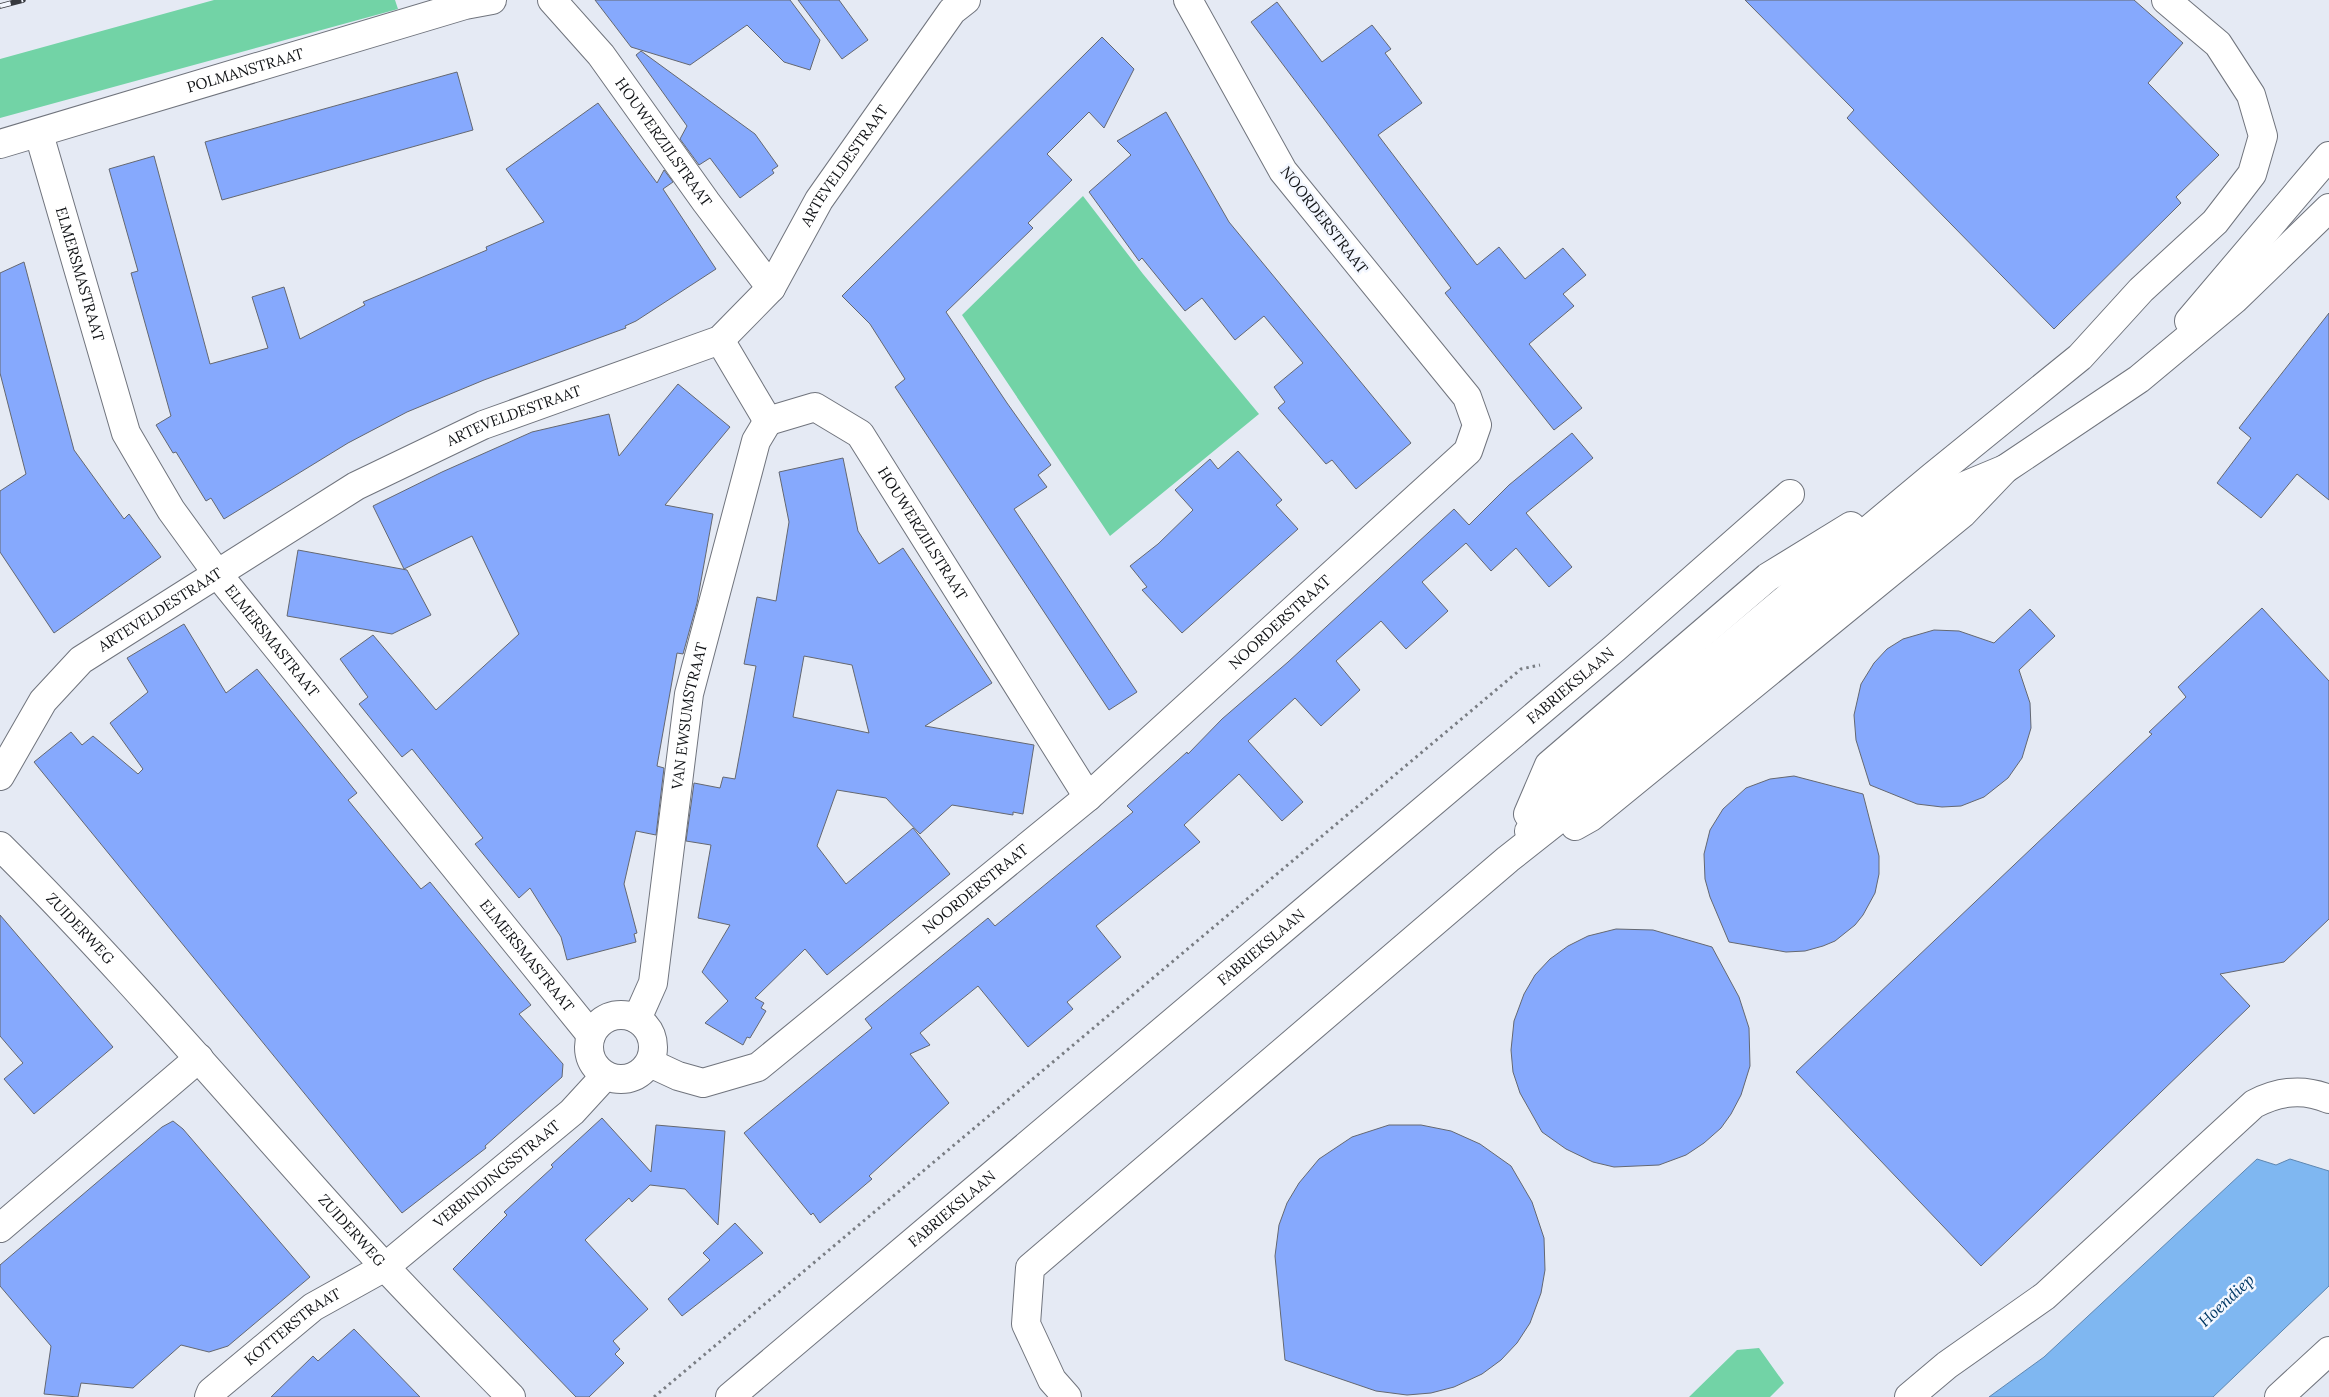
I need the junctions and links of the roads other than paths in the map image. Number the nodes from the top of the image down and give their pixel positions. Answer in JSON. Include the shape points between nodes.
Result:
{"nodes":[{"id":1,"x":492,"y":0,"type":"edge"},
{"id":2,"x":552,"y":0,"type":"edge"},
{"id":3,"x":966,"y":0,"type":"edge"},
{"id":4,"x":1188,"y":0,"type":"edge"},
{"id":5,"x":2166,"y":0,"type":"edge"},
{"id":6,"x":39,"y":134,"type":"junction"},
{"id":7,"x":0,"y":144,"type":"edge"},
{"id":8,"x":2329,"y":156,"type":"edge"},
{"id":9,"x":2329,"y":208,"type":"edge"},
{"id":10,"x":771,"y":288,"type":"junction"},
{"id":11,"x":720,"y":340,"type":"junction"},
{"id":12,"x":2139,"y":379,"type":"junction"},
{"id":13,"x":768,"y":421,"type":"junction"},
{"id":14,"x":1790,"y":494,"type":"dead end"},
{"id":15,"x":216,"y":572,"type":"junction"},
{"id":16,"x":0,"y":776,"type":"edge"},
{"id":17,"x":1088,"y":797,"type":"junction"},
{"id":18,"x":0,"y":846,"type":"edge"},
{"id":19,"x":1508,"y":859,"type":"junction"},
{"id":20,"x":637,"y":1019,"type":"junction"},
{"id":21,"x":591,"y":1035,"type":"junction"},
{"id":22,"x":199,"y":1058,"type":"junction"},
{"id":23,"x":650,"y":1063,"type":"junction"},
{"id":24,"x":604,"y":1076,"type":"junction"},
{"id":25,"x":2329,"y":1099,"type":"edge"},
{"id":26,"x":0,"y":1228,"type":"edge"},
{"id":27,"x":385,"y":1267,"type":"junction"},
{"id":28,"x":2329,"y":1351,"type":"edge"},
{"id":29,"x":209,"y":1397,"type":"edge"},
{"id":30,"x":511,"y":1397,"type":"edge"},
{"id":31,"x":730,"y":1397,"type":"edge"},
{"id":32,"x":1067,"y":1397,"type":"edge"},
{"id":33,"x":1909,"y":1397,"type":"edge"},
{"id":34,"x":2279,"y":1397,"type":"edge"}],
"edges":[{"from":1,"to":6,"type":"street","name":"POLMANSTRAAT","via":[[465,5]]},
{"from":2,"to":10,"type":"street","name":"HOUWERZIJLSTRAAT","via":[[600,55]]},
{"from":3,"to":10,"type":"street","name":"ARTEVELDESTRAAT","via":[[952,11],[819,200]]},
{"from":4,"to":17,"type":"street","name":"NOORDERSTRAAT","via":[[1283,171],[1467,397],[1477,425],[1468,451]]},
{"from":5,"to":19,"type":"street","via":[[2218,44],[2250,95],[2264,136],[2252,174],[2215,222],[2141,290],[2080,357],[1932,477],[1768,577],[1549,765]]},
{"from":6,"to":7,"type":"street","name":"POLMANSTRAAT"},
{"from":6,"to":15,"type":"street","name":"ELMERSMASTRAAT","via":[[126,433],[171,510]]},
{"from":8,"to":12,"type":"street"},
{"from":9,"to":12,"type":"street","via":[[2235,299]]},
{"from":10,"to":11,"type":"street","name":"ARTEVELDESTRAAT"},
{"from":11,"to":13,"type":"street"},
{"from":11,"to":15,"type":"street","name":"ARTEVELDESTRAAT","via":[[483,425],[356,486]]},
{"from":12,"to":19,"type":"street","via":[[2005,469],[1962,514],[1591,817]]},
{"from":13,"to":17,"type":"street","name":"HOUWERZIJLSTRAAT","via":[[815,407],[860,434]]},
{"from":13,"to":20,"type":"street","name":"VAN EWSUMSTRAAT","via":[[756,441],[689,694],[653,983]]},
{"from":14,"to":31,"type":"street","name":"FABRIEKSLAAN","via":[[1615,648]]},
{"from":15,"to":16,"type":"street","name":"ARTEVELDESTRAAT","via":[[80,660],[43,701]]},
{"from":15,"to":21,"type":"street","name":"ELMERSMASTRAAT"},
{"from":17,"to":23,"type":"street","name":"NOORDERSTRAAT","via":[[758,1067],[703,1083]]},
{"from":18,"to":22,"type":"street","name":"ZUIDERWEG","via":[[44,889]]},
{"from":19,"to":32,"type":"street","via":[[1030,1268],[1026,1324],[1052,1380]]},
{"from":20,"to":21,"type":"street","via":[[626,1015],[605,1018]]},
{"from":20,"to":23,"type":"street","via":[[647,1026],[652,1038],[654,1051]]},
{"from":21,"to":24,"type":"street","via":[[588,1046],[590,1058]]},
{"from":22,"to":26,"type":"street"},
{"from":22,"to":27,"type":"street","name":"ZUIDERWEG"},
{"from":23,"to":24,"type":"street","via":[[644,1071],[625,1080]]},
{"from":24,"to":27,"type":"street","name":"VERBINDINGSSTRAAT","via":[[572,1112]]},
{"from":25,"to":33,"type":"street","via":[[2303,1091],[2269,1096],[2254,1104],[2045,1296]]},
{"from":27,"to":29,"type":"street","name":"KOTTERSTRAAT","via":[[313,1307]]},
{"from":27,"to":30,"type":"street","name":"ZUIDERWEG"},
{"from":28,"to":34,"type":"street"}]}
